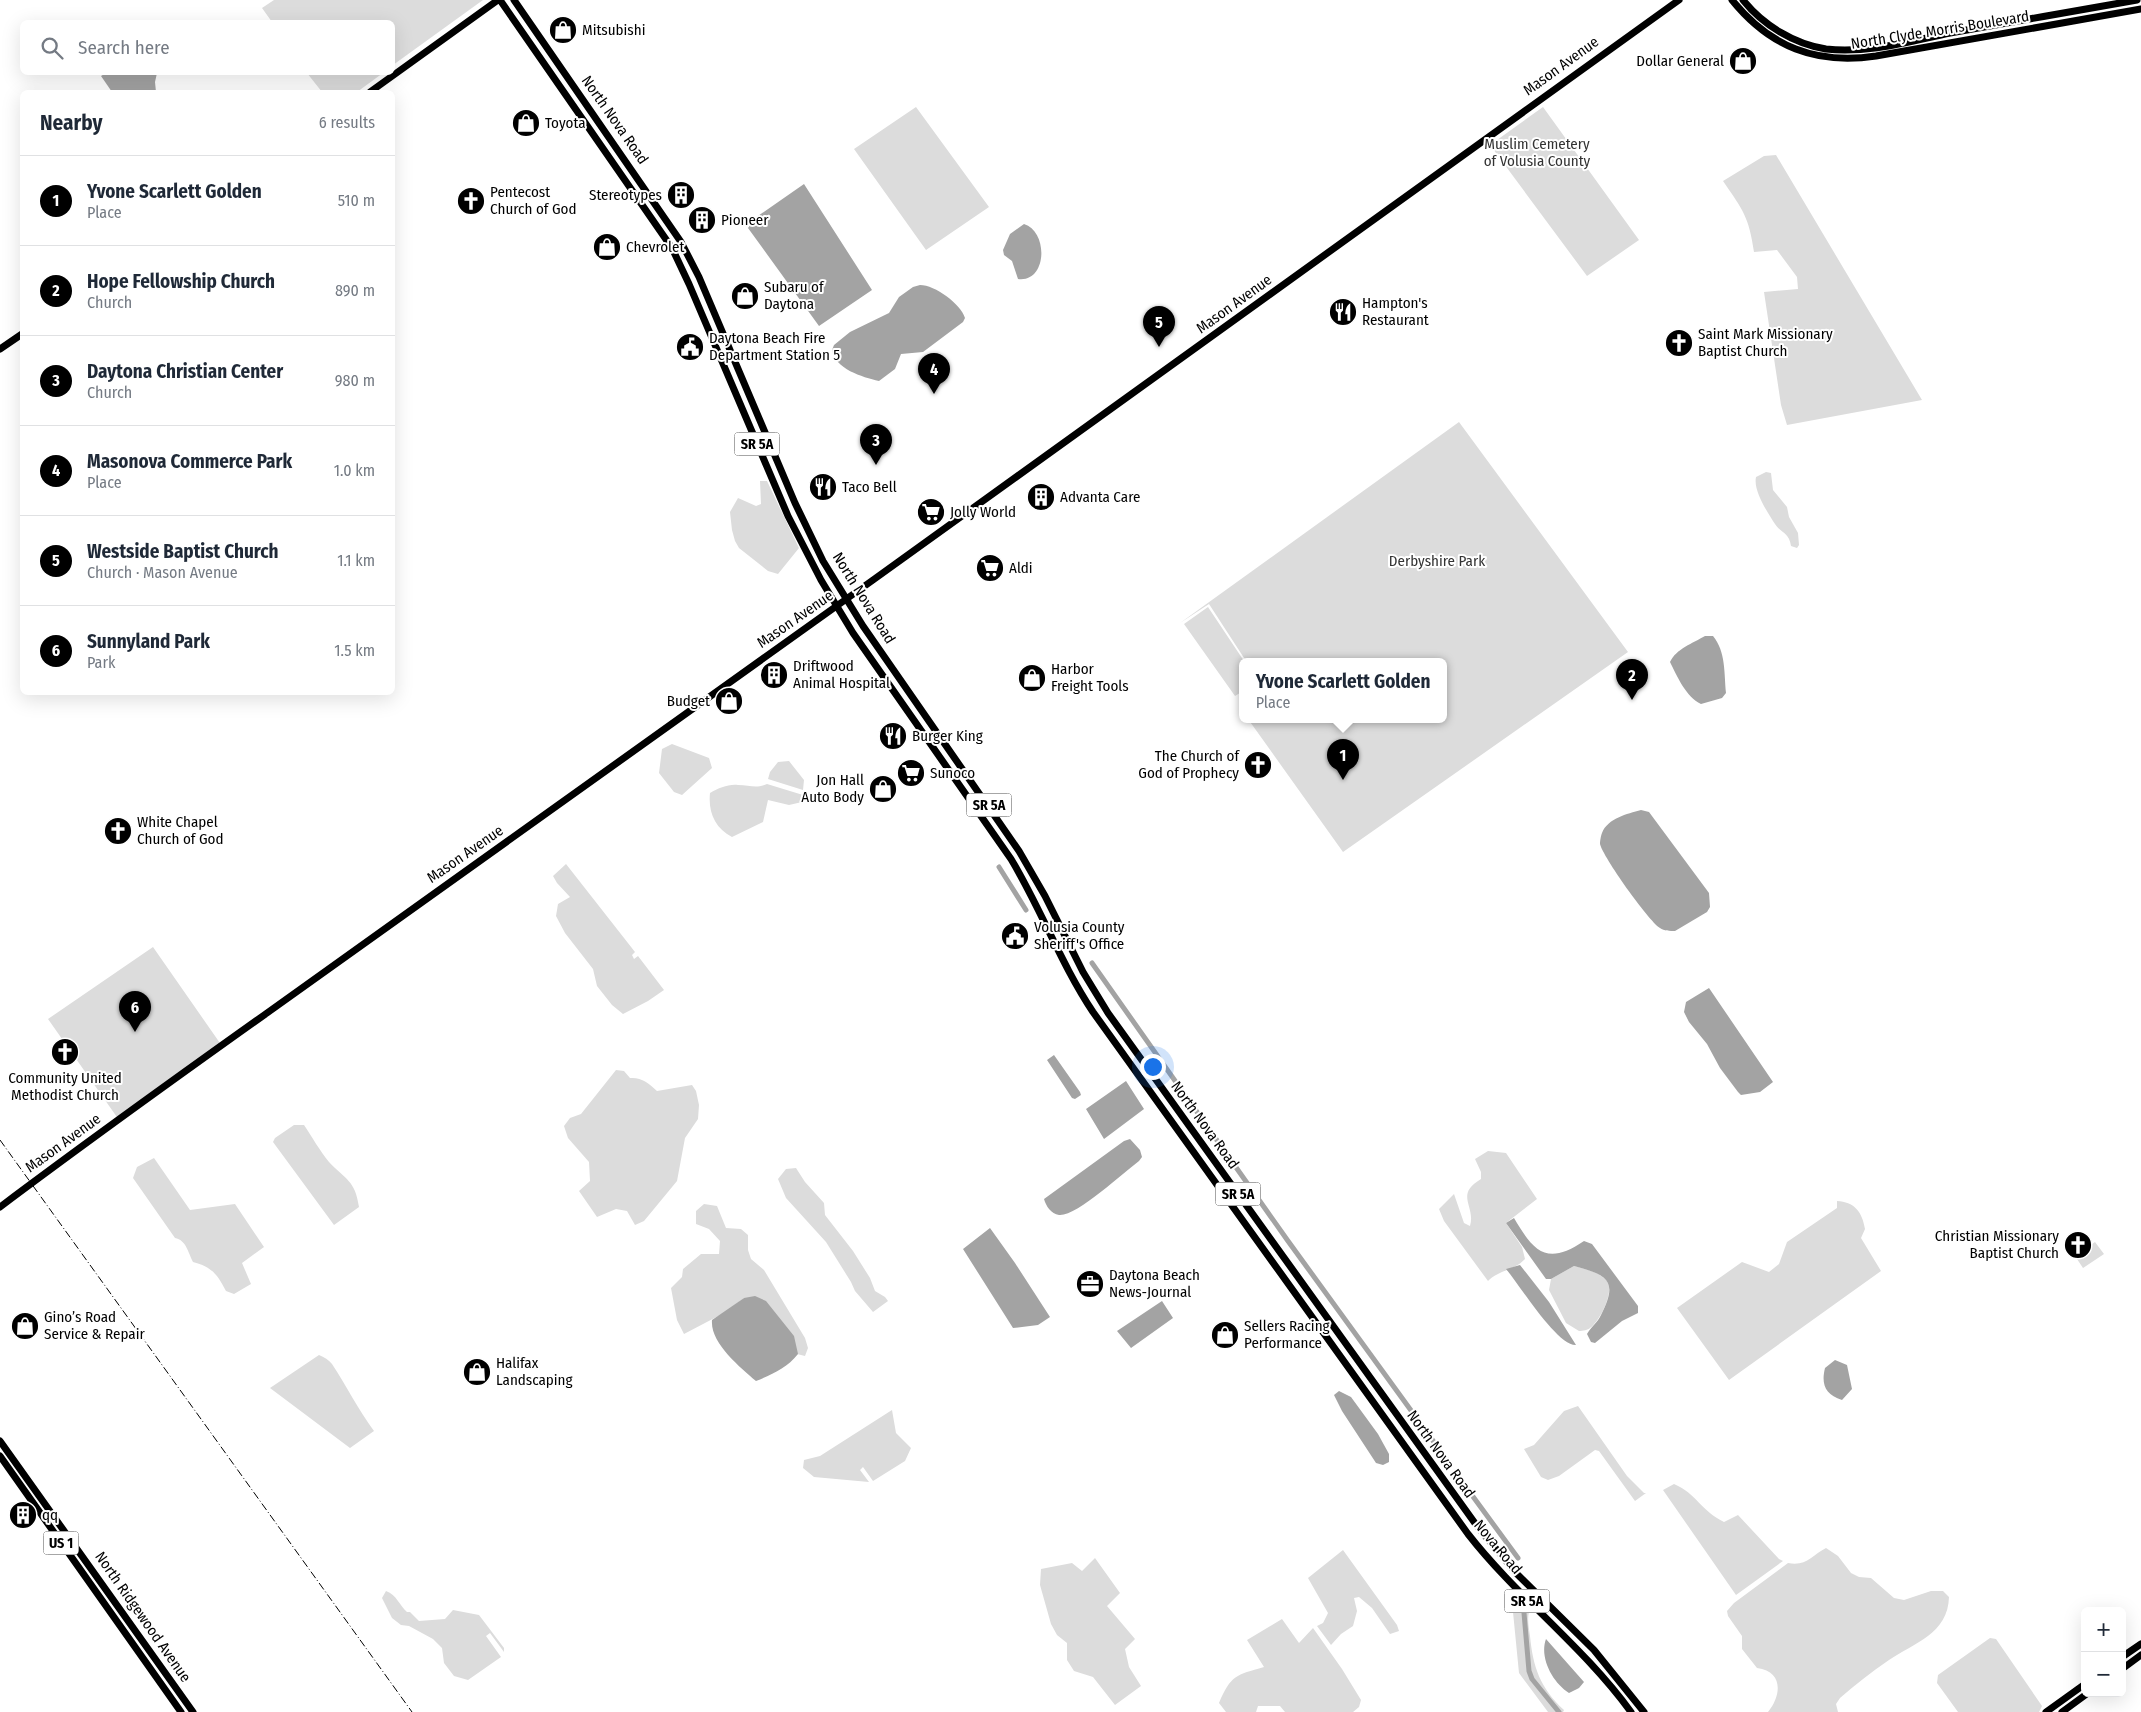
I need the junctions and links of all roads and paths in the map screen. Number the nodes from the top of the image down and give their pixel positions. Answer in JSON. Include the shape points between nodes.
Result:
{"nodes":[{"id":1,"x":499,"y":0,"type":"edge"},
{"id":2,"x":514,"y":0,"type":"edge"},
{"id":3,"x":1679,"y":0,"type":"edge"},
{"id":4,"x":1732,"y":0,"type":"edge"},
{"id":5,"x":1743,"y":0,"type":"edge"},
{"id":6,"x":2137,"y":0,"type":"edge"},
{"id":7,"x":2141,"y":9,"type":"edge"},
{"id":8,"x":1798,"y":40,"type":"junction"},
{"id":9,"x":1795,"y":49,"type":"junction"},
{"id":10,"x":395,"y":74,"type":"edge"},
{"id":11,"x":394,"y":75,"type":"edge"},
{"id":12,"x":373,"y":90,"type":"edge"},
{"id":13,"x":672,"y":248,"type":"junction"},
{"id":14,"x":689,"y":257,"type":"junction"},
{"id":15,"x":680,"y":264,"type":"junction"},
{"id":16,"x":699,"y":277,"type":"junction"},
{"id":17,"x":20,"y":335,"type":"edge"},
{"id":18,"x":0,"y":349,"type":"edge"},
{"id":19,"x":846,"y":600,"type":"junction"},
{"id":20,"x":836,"y":606,"type":"junction"},
{"id":21,"x":907,"y":709,"type":"junction"},
{"id":22,"x":929,"y":720,"type":"junction"},
{"id":23,"x":0,"y":1207,"type":"edge"},
{"id":24,"x":1343,"y":1362,"type":"junction"},
{"id":25,"x":1360,"y":1365,"type":"junction"},
{"id":26,"x":1354,"y":1376,"type":"junction"},
{"id":27,"x":1371,"y":1380,"type":"junction"},
{"id":28,"x":0,"y":1441,"type":"edge"},
{"id":29,"x":0,"y":1456,"type":"edge"},
{"id":30,"x":1430,"y":1483,"type":"joint"},
{"id":31,"x":1508,"y":1582,"type":"junction"},
{"id":32,"x":1528,"y":1586,"type":"junction"},
{"id":33,"x":2141,"y":1644,"type":"edge"},
{"id":34,"x":2126,"y":1655,"type":"edge"},
{"id":35,"x":2141,"y":1655,"type":"edge"},
{"id":36,"x":2126,"y":1666,"type":"edge"},
{"id":37,"x":2081,"y":1687,"type":"edge"},
{"id":38,"x":2083,"y":1697,"type":"edge"},
{"id":39,"x":181,"y":1712,"type":"edge"},
{"id":40,"x":193,"y":1712,"type":"edge"},
{"id":41,"x":1631,"y":1712,"type":"edge"},
{"id":42,"x":1644,"y":1712,"type":"edge"},
{"id":43,"x":2046,"y":1712,"type":"edge"},
{"id":44,"x":2062,"y":1712,"type":"edge"}],
"edges":[{"from":1,"to":10,"type":"main road"},
{"from":1,"to":13,"type":"main road","name":"North Nova Road","number":"SR 5A"},
{"from":2,"to":14,"type":"main road","name":"North Nova Road","number":"SR 5A","via":[[668,221]]},
{"from":3,"to":19,"type":"main road","name":"Mason Avenue"},
{"from":4,"to":9,"type":"main road","name":"North Clyde Morris Boulevard","via":[[1759,29]]},
{"from":5,"to":8,"type":"main road","name":"North Clyde Morris Boulevard","via":[[1762,20]]},
{"from":6,"to":8,"type":"main road","name":"North Clyde Morris Boulevard","via":[[1881,46],[1835,50]]},
{"from":7,"to":9,"type":"main road","name":"North Clyde Morris Boulevard","via":[[1860,59],[1831,58]]},
{"from":8,"to":9,"type":"main road"},
{"from":11,"to":12,"type":"main road"},
{"from":13,"to":14,"type":"main road"},
{"from":13,"to":15,"type":"main road","name":"North Nova Road","number":"SR 5A"},
{"from":14,"to":16,"type":"main road","name":"North Nova Road","number":"SR 5A"},
{"from":15,"to":16,"type":"main road"},
{"from":15,"to":20,"type":"main road","name":"North Nova Road","number":"SR 5A","via":[[791,522]]},
{"from":16,"to":19,"type":"main road","name":"North Nova Road","number":"SR 5A","via":[[795,503]]},
{"from":17,"to":18,"type":"main road"},
{"from":19,"to":20,"type":"main road","name":"Mason Avenue"},
{"from":19,"to":22,"type":"main road","name":"North Nova Road","number":"SR 5A"},
{"from":20,"to":21,"type":"main road","name":"North Nova Road","number":"SR 5A"},
{"from":20,"to":23,"type":"main road","name":"Mason Avenue","via":[[478,860]]},
{"from":21,"to":22,"type":"main road"},
{"from":21,"to":24,"type":"main road","name":"North Nova Road","number":"SR 5A","via":[[1011,859],[1070,975],[1098,1020]]},
{"from":22,"to":25,"type":"main road","name":"North Nova Road","number":"SR 5A","via":[[1019,851],[1082,972],[1108,1013]]},
{"from":24,"to":25,"type":"main road"},
{"from":24,"to":26,"type":"main road","name":"North Nova Road","number":"SR 5A"},
{"from":25,"to":27,"type":"main road","name":"North Nova Road","number":"SR 5A"},
{"from":26,"to":27,"type":"main road"},
{"from":26,"to":30,"type":"main road","name":"North Nova Road","number":"SR 5A"},
{"from":27,"to":32,"type":"main road","name":"North Nova Road","number":"SR 5A","via":[[1476,1526]]},
{"from":28,"to":40,"type":"main road","name":"North Ridgewood Avenue","number":"US 1"},
{"from":29,"to":39,"type":"main road","name":"North Ridgewood Avenue","number":"US 1"},
{"from":30,"to":31,"type":"main road","name":"Nova Road","number":"SR 5A"},
{"from":31,"to":32,"type":"main road"},
{"from":31,"to":41,"type":"main road","name":"Nova Road","number":"SR 5A","via":[[1581,1651]]},
{"from":32,"to":42,"type":"main road","name":"North Nova Road","number":"SR 5A","via":[[1594,1650]]},
{"from":33,"to":34,"type":"main road"},
{"from":35,"to":36,"type":"main road"},
{"from":37,"to":43,"type":"main road"},
{"from":38,"to":44,"type":"main road"}]}
